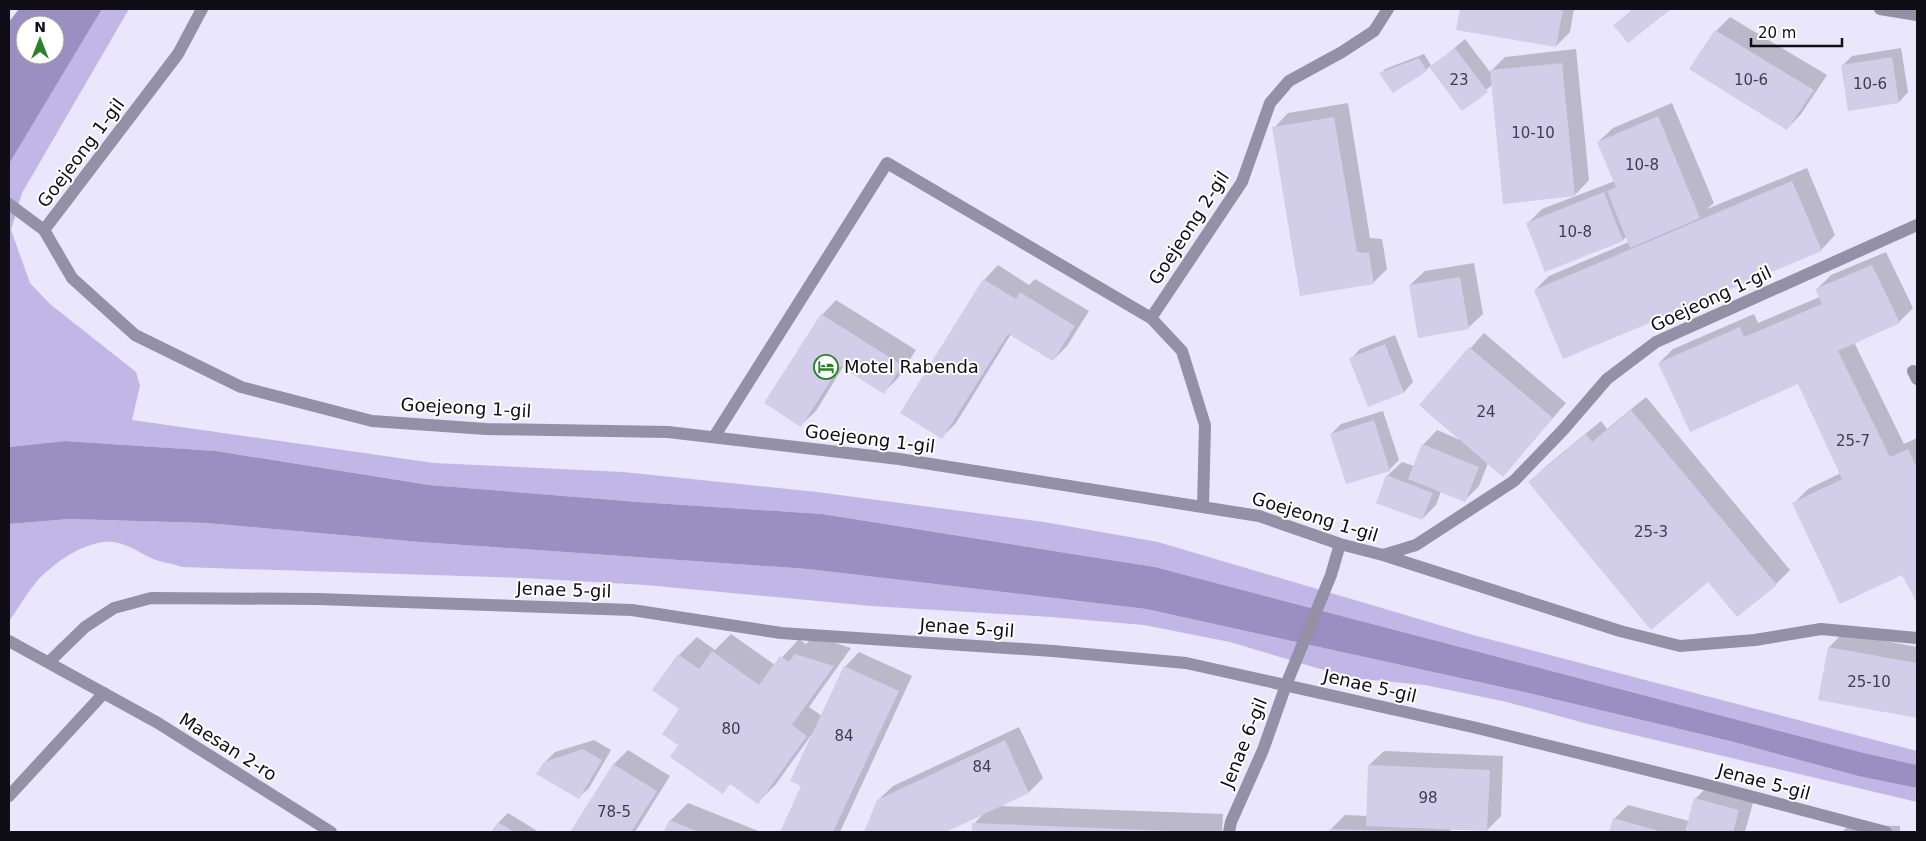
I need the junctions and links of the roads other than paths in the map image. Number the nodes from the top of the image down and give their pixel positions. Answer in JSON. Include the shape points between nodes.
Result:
{"nodes":[{"id":1,"x":202,"y":9,"type":"edge"},
{"id":2,"x":1388,"y":9,"type":"edge"},
{"id":3,"x":1880,"y":9,"type":"edge"},
{"id":4,"x":1917,"y":15,"type":"edge"},
{"id":5,"x":11,"y":205,"type":"edge"},
{"id":6,"x":1917,"y":225,"type":"edge"},
{"id":7,"x":44,"y":230,"type":"junction"},
{"id":8,"x":1151,"y":318,"type":"junction"},
{"id":9,"x":714,"y":437,"type":"junction"},
{"id":10,"x":1203,"y":507,"type":"junction"},
{"id":11,"x":1340,"y":544,"type":"junction"},
{"id":12,"x":1383,"y":555,"type":"junction"},
{"id":13,"x":1917,"y":638,"type":"edge"},
{"id":14,"x":9,"y":641,"type":"edge"},
{"id":15,"x":49,"y":662,"type":"junction"},
{"id":16,"x":1286,"y":685,"type":"junction"},
{"id":17,"x":104,"y":693,"type":"junction"},
{"id":18,"x":9,"y":796,"type":"edge"},
{"id":19,"x":332,"y":832,"type":"edge"},
{"id":20,"x":1229,"y":832,"type":"edge"},
{"id":21,"x":1886,"y":832,"type":"edge"}],
"edges":[{"from":1,"to":7,"type":"street","name":"Goejeong 1-gil","via":[[178,54]]},
{"from":2,"to":8,"type":"street","name":"Goejeong 2-gil","via":[[1374,32],[1289,81],[1270,103],[1242,182]]},
{"from":3,"to":4,"type":"street"},
{"from":5,"to":7,"type":"street"},
{"from":6,"to":12,"type":"street","name":"Goejeong 1-gil","via":[[1656,342],[1607,379],[1564,430],[1514,481],[1416,545]]},
{"from":7,"to":9,"type":"street","name":"Goejeong 1-gil","via":[[72,278],[135,335],[241,387],[372,420],[486,429],[668,432]]},
{"from":8,"to":9,"type":"street","via":[[887,163]]},
{"from":8,"to":10,"type":"street","via":[[1182,351],[1205,425]]},
{"from":9,"to":10,"type":"street","name":"Goejeong 1-gil","via":[[899,459]]},
{"from":10,"to":11,"type":"street","name":"Goejeong 1-gil","via":[[1259,516]]},
{"from":11,"to":12,"type":"street","name":"Goejeong 1-gil"},
{"from":11,"to":16,"type":"street","name":"Jenae 6-gil","via":[[1331,575]]},
{"from":12,"to":13,"type":"street","via":[[1680,646],[1755,640],[1821,629]]},
{"from":14,"to":15,"type":"street","name":"Maesan 2-ro"},
{"from":15,"to":16,"type":"street","name":"Jenae 5-gil","via":[[85,627],[114,608],[151,598],[318,599],[632,610],[781,633],[1186,663]]},
{"from":15,"to":17,"type":"street","name":"Maesan 2-ro"},
{"from":16,"to":20,"type":"street","name":"Jenae 6-gil"},
{"from":16,"to":21,"type":"street","name":"Jenae 5-gil","via":[[1477,728]]},
{"from":17,"to":18,"type":"street"},
{"from":17,"to":19,"type":"street","name":"Maesan 2-ro"}]}
